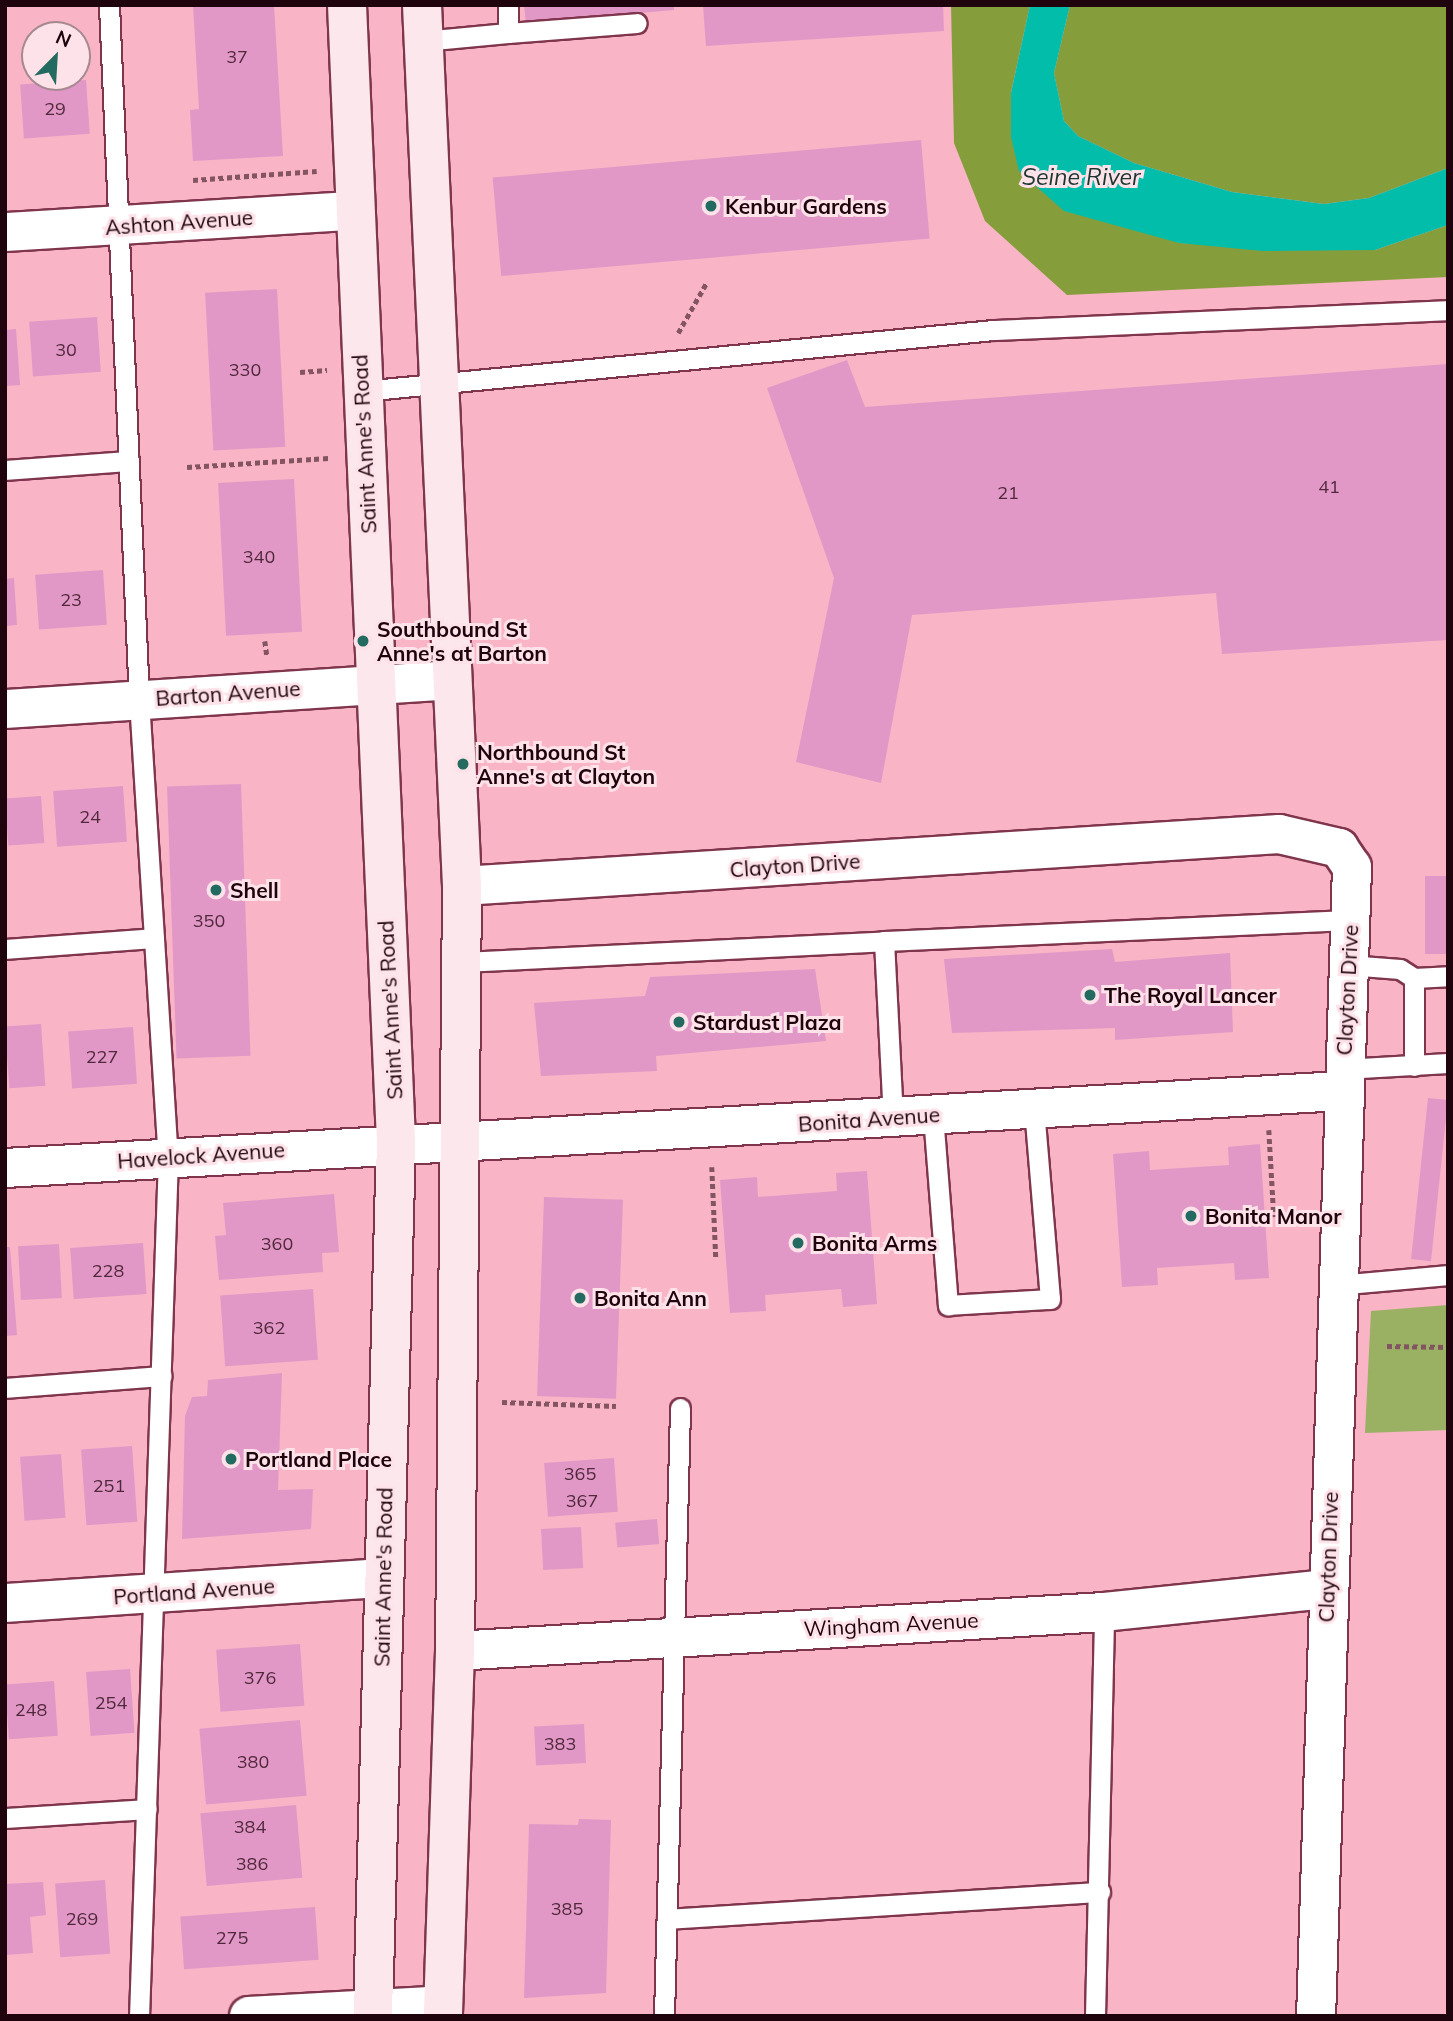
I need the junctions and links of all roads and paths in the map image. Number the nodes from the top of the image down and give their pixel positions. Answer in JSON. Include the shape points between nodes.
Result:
{"nodes":[{"id":1,"x":109,"y":5,"type":"edge"},
{"id":2,"x":347,"y":5,"type":"edge"},
{"id":3,"x":508,"y":5,"type":"edge"},
{"id":4,"x":423,"y":23,"type":"edge"},
{"id":5,"x":637,"y":23,"type":"dead end"},
{"id":6,"x":508,"y":33,"type":"junction"},
{"id":7,"x":241,"y":167,"type":"dead end"},
{"id":8,"x":321,"y":170,"type":"dead end"},
{"id":9,"x":241,"y":177,"type":"junction"},
{"id":10,"x":187,"y":181,"type":"dead end"},
{"id":11,"x":352,"y":211,"type":"junction"},
{"id":12,"x":120,"y":225,"type":"junction"},
{"id":13,"x":5,"y":232,"type":"edge"},
{"id":14,"x":1448,"y":310,"type":"edge"},
{"id":15,"x":330,"y":370,"type":"dead end"},
{"id":16,"x":300,"y":372,"type":"dead end"},
{"id":17,"x":438,"y":387,"type":"junction"},
{"id":18,"x":362,"y":391,"type":"junction"},
{"id":19,"x":333,"y":458,"type":"dead end"},
{"id":20,"x":129,"y":461,"type":"junction"},
{"id":21,"x":187,"y":467,"type":"dead end"},
{"id":22,"x":5,"y":470,"type":"edge"},
{"id":23,"x":265,"y":640,"type":"dead end"},
{"id":24,"x":267,"y":655,"type":"dead end"},
{"id":25,"x":450,"y":680,"type":"junction"},
{"id":26,"x":375,"y":683,"type":"junction"},
{"id":27,"x":139,"y":700,"type":"junction"},
{"id":28,"x":5,"y":709,"type":"edge"},
{"id":29,"x":462,"y":886,"type":"junction"},
{"id":30,"x":1350,"y":920,"type":"junction"},
{"id":31,"x":154,"y":938,"type":"junction"},
{"id":32,"x":884,"y":941,"type":"junction"},
{"id":33,"x":5,"y":949,"type":"edge"},
{"id":34,"x":462,"y":962,"type":"junction"},
{"id":35,"x":1348,"y":965,"type":"junction"},
{"id":36,"x":1448,"y":976,"type":"edge"},
{"id":37,"x":1414,"y":978,"type":"junction"},
{"id":38,"x":1448,"y":1063,"type":"edge"},
{"id":39,"x":1414,"y":1066,"type":"junction"},
{"id":40,"x":1342,"y":1080,"type":"junction"},
{"id":41,"x":1034,"y":1109,"type":"junction"},
{"id":42,"x":933,"y":1115,"type":"junction"},
{"id":43,"x":893,"y":1118,"type":"junction"},
{"id":44,"x":1269,"y":1128,"type":"dead end"},
{"id":45,"x":396,"y":1141,"type":"junction"},
{"id":46,"x":463,"y":1144,"type":"junction"},
{"id":47,"x":168,"y":1157,"type":"junction"},
{"id":48,"x":712,"y":1167,"type":"dead end"},
{"id":49,"x":5,"y":1168,"type":"edge"},
{"id":50,"x":1274,"y":1217,"type":"dead end"},
{"id":51,"x":716,"y":1258,"type":"dead end"},
{"id":52,"x":1448,"y":1275,"type":"edge"},
{"id":53,"x":1336,"y":1285,"type":"junction"},
{"id":54,"x":1387,"y":1346,"type":"dead end"},
{"id":55,"x":1448,"y":1347,"type":"edge"},
{"id":56,"x":162,"y":1376,"type":"junction"},
{"id":57,"x":5,"y":1388,"type":"edge"},
{"id":58,"x":502,"y":1402,"type":"dead end"},
{"id":59,"x":616,"y":1406,"type":"dead end"},
{"id":60,"x":680,"y":1408,"type":"dead end"},
{"id":61,"x":383,"y":1578,"type":"junction"},
{"id":62,"x":1326,"y":1589,"type":"junction"},
{"id":63,"x":156,"y":1593,"type":"junction"},
{"id":64,"x":5,"y":1604,"type":"edge"},
{"id":65,"x":1104,"y":1612,"type":"junction"},
{"id":66,"x":677,"y":1636,"type":"junction"},
{"id":67,"x":455,"y":1651,"type":"junction"},
{"id":68,"x":147,"y":1809,"type":"junction"},
{"id":69,"x":5,"y":1818,"type":"edge"},
{"id":70,"x":1100,"y":1892,"type":"junction"},
{"id":71,"x":667,"y":1919,"type":"junction"},
{"id":72,"x":443,"y":2010,"type":"edge"},
{"id":73,"x":373,"y":2011,"type":"edge"},
{"id":74,"x":139,"y":2016,"type":"edge"},
{"id":75,"x":249,"y":2016,"type":"edge"},
{"id":76,"x":664,"y":2016,"type":"edge"},
{"id":77,"x":1095,"y":2016,"type":"edge"},
{"id":78,"x":1316,"y":2016,"type":"edge"}],
"edges":[{"from":1,"to":12,"type":"lane"},
{"from":2,"to":11,"type":"main road","name":"Saint Anne's Road"},
{"from":3,"to":6,"type":"lane"},
{"from":4,"to":6,"type":"lane"},
{"from":4,"to":17,"type":"main road"},
{"from":5,"to":6,"type":"lane"},
{"from":7,"to":9,"type":"path"},
{"from":8,"to":9,"type":"path"},
{"from":9,"to":10,"type":"path"},
{"from":11,"to":12,"type":"street","name":"Ashton Avenue"},
{"from":11,"to":18,"type":"main road","name":"Saint Anne's Road"},
{"from":12,"to":13,"type":"street","name":"Ashton Avenue"},
{"from":12,"to":20,"type":"lane"},
{"from":14,"to":17,"type":"lane","via":[[993,330]]},
{"from":15,"to":16,"type":"path"},
{"from":17,"to":18,"type":"lane"},
{"from":17,"to":25,"type":"main road"},
{"from":18,"to":26,"type":"main road","name":"Saint Anne's Road"},
{"from":19,"to":21,"type":"path"},
{"from":20,"to":22,"type":"lane"},
{"from":20,"to":27,"type":"lane"},
{"from":23,"to":24,"type":"path"},
{"from":25,"to":26,"type":"street","name":"Barton Avenue"},
{"from":25,"to":29,"type":"main road"},
{"from":26,"to":27,"type":"street","name":"Barton Avenue"},
{"from":26,"to":45,"type":"main road","name":"Saint Anne's Road"},
{"from":27,"to":28,"type":"street","name":"Barton Avenue"},
{"from":27,"to":31,"type":"lane"},
{"from":29,"to":30,"type":"street","name":"Clayton Drive","via":[[1279,834],[1339,848],[1352,867]]},
{"from":29,"to":34,"type":"main road"},
{"from":30,"to":32,"type":"lane"},
{"from":30,"to":35,"type":"street","name":"Clayton Drive"},
{"from":31,"to":33,"type":"lane"},
{"from":31,"to":47,"type":"lane"},
{"from":32,"to":34,"type":"lane"},
{"from":32,"to":43,"type":"lane"},
{"from":34,"to":46,"type":"main road"},
{"from":35,"to":37,"type":"lane","via":[[1400,969]]},
{"from":35,"to":40,"type":"street","name":"Clayton Drive"},
{"from":36,"to":37,"type":"lane"},
{"from":37,"to":39,"type":"lane"},
{"from":38,"to":39,"type":"lane"},
{"from":39,"to":40,"type":"lane"},
{"from":40,"to":41,"type":"street","name":"Bonita Avenue"},
{"from":40,"to":53,"type":"street","name":"Clayton Drive"},
{"from":41,"to":42,"type":"street","name":"Bonita Avenue"},
{"from":41,"to":42,"type":"lane","via":[[1050,1299],[948,1305]]},
{"from":42,"to":43,"type":"street","name":"Bonita Avenue"},
{"from":43,"to":46,"type":"street","name":"Bonita Avenue"},
{"from":44,"to":50,"type":"path"},
{"from":45,"to":46,"type":"street","name":"Bonita Avenue"},
{"from":45,"to":47,"type":"street","name":"Havelock Avenue"},
{"from":45,"to":61,"type":"main road","name":"Saint Anne's Road"},
{"from":46,"to":67,"type":"main road"},
{"from":47,"to":49,"type":"street","name":"Havelock Avenue"},
{"from":47,"to":56,"type":"lane"},
{"from":48,"to":51,"type":"path"},
{"from":52,"to":53,"type":"lane"},
{"from":53,"to":62,"type":"street","name":"Clayton Drive"},
{"from":54,"to":55,"type":"path"},
{"from":56,"to":57,"type":"lane"},
{"from":56,"to":63,"type":"lane"},
{"from":58,"to":59,"type":"path"},
{"from":60,"to":66,"type":"lane"},
{"from":61,"to":63,"type":"street","name":"Portland Avenue"},
{"from":61,"to":73,"type":"main road","name":"Saint Anne's Road"},
{"from":62,"to":65,"type":"street","name":"Wingham Avenue"},
{"from":62,"to":78,"type":"street","name":"Clayton Drive"},
{"from":63,"to":64,"type":"street","name":"Portland Avenue"},
{"from":63,"to":68,"type":"lane"},
{"from":65,"to":66,"type":"street","name":"Wingham Avenue"},
{"from":65,"to":70,"type":"lane"},
{"from":66,"to":67,"type":"street","name":"Wingham Avenue"},
{"from":66,"to":71,"type":"lane"},
{"from":67,"to":72,"type":"main road"},
{"from":68,"to":69,"type":"lane"},
{"from":68,"to":74,"type":"lane"},
{"from":70,"to":71,"type":"lane"},
{"from":70,"to":77,"type":"lane"},
{"from":71,"to":76,"type":"lane"},
{"from":72,"to":73,"type":"street"},
{"from":73,"to":75,"type":"street"}]}
